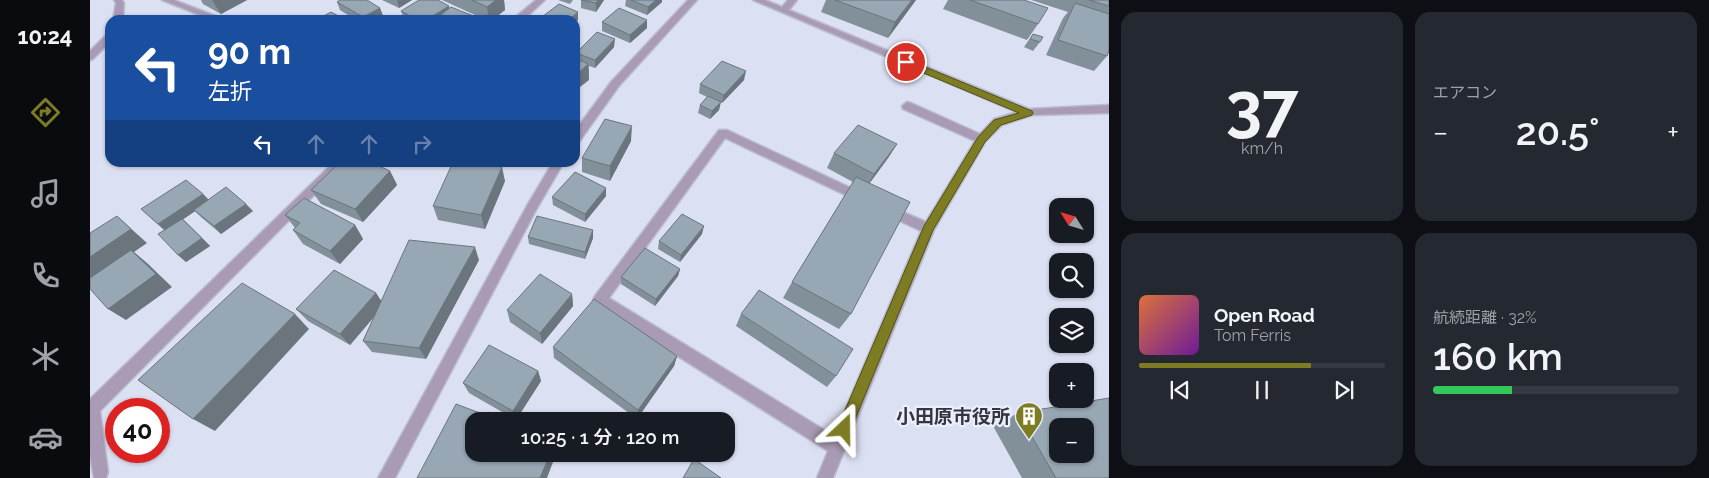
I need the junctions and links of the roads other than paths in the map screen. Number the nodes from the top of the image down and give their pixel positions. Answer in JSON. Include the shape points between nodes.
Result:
{"nodes":[{"id":1,"x":118,"y":0,"type":"edge"},
{"id":2,"x":166,"y":0,"type":"edge"},
{"id":3,"x":541,"y":0,"type":"edge"},
{"id":4,"x":693,"y":0,"type":"edge"},
{"id":5,"x":757,"y":0,"type":"edge"},
{"id":6,"x":793,"y":0,"type":"edge"},
{"id":7,"x":783,"y":11,"type":"junction"},
{"id":8,"x":119,"y":15,"type":"edge"},
{"id":9,"x":207,"y":15,"type":"edge"},
{"id":10,"x":523,"y":15,"type":"edge"},
{"id":11,"x":105,"y":41,"type":"edge"},
{"id":12,"x":90,"y":57,"type":"edge"},
{"id":13,"x":907,"y":106,"type":"dead end"},
{"id":14,"x":1109,"y":109,"type":"edge"},
{"id":15,"x":1028,"y":113,"type":"junction"},
{"id":16,"x":580,"y":132,"type":"edge"},
{"id":17,"x":982,"y":139,"type":"junction"},
{"id":18,"x":337,"y":167,"type":"edge"},
{"id":19,"x":556,"y":167,"type":"edge"},
{"id":20,"x":928,"y":229,"type":"junction"},
{"id":21,"x":91,"y":407,"type":"edge"},
{"id":22,"x":837,"y":447,"type":"junction"},
{"id":23,"x":100,"y":472,"type":"dead end"},
{"id":24,"x":386,"y":478,"type":"edge"},
{"id":25,"x":825,"y":478,"type":"edge"}],
"edges":[{"from":1,"to":8,"type":"street"},
{"from":2,"to":9,"type":"street"},
{"from":3,"to":10,"type":"street"},
{"from":4,"to":16,"type":"street","via":[[615,84]]},
{"from":5,"to":7,"type":"street"},
{"from":6,"to":7,"type":"street"},
{"from":7,"to":15,"type":"street"},
{"from":11,"to":12,"type":"street"},
{"from":13,"to":17,"type":"street"},
{"from":14,"to":15,"type":"street"},
{"from":15,"to":17,"type":"street","via":[[998,122]]},
{"from":17,"to":20,"type":"street"},
{"from":18,"to":21,"type":"street"},
{"from":19,"to":24,"type":"street"},
{"from":20,"to":22,"type":"street"},
{"from":20,"to":22,"type":"street","via":[[723,133],[600,300]]},
{"from":21,"to":23,"type":"street"},
{"from":22,"to":25,"type":"street"}]}
